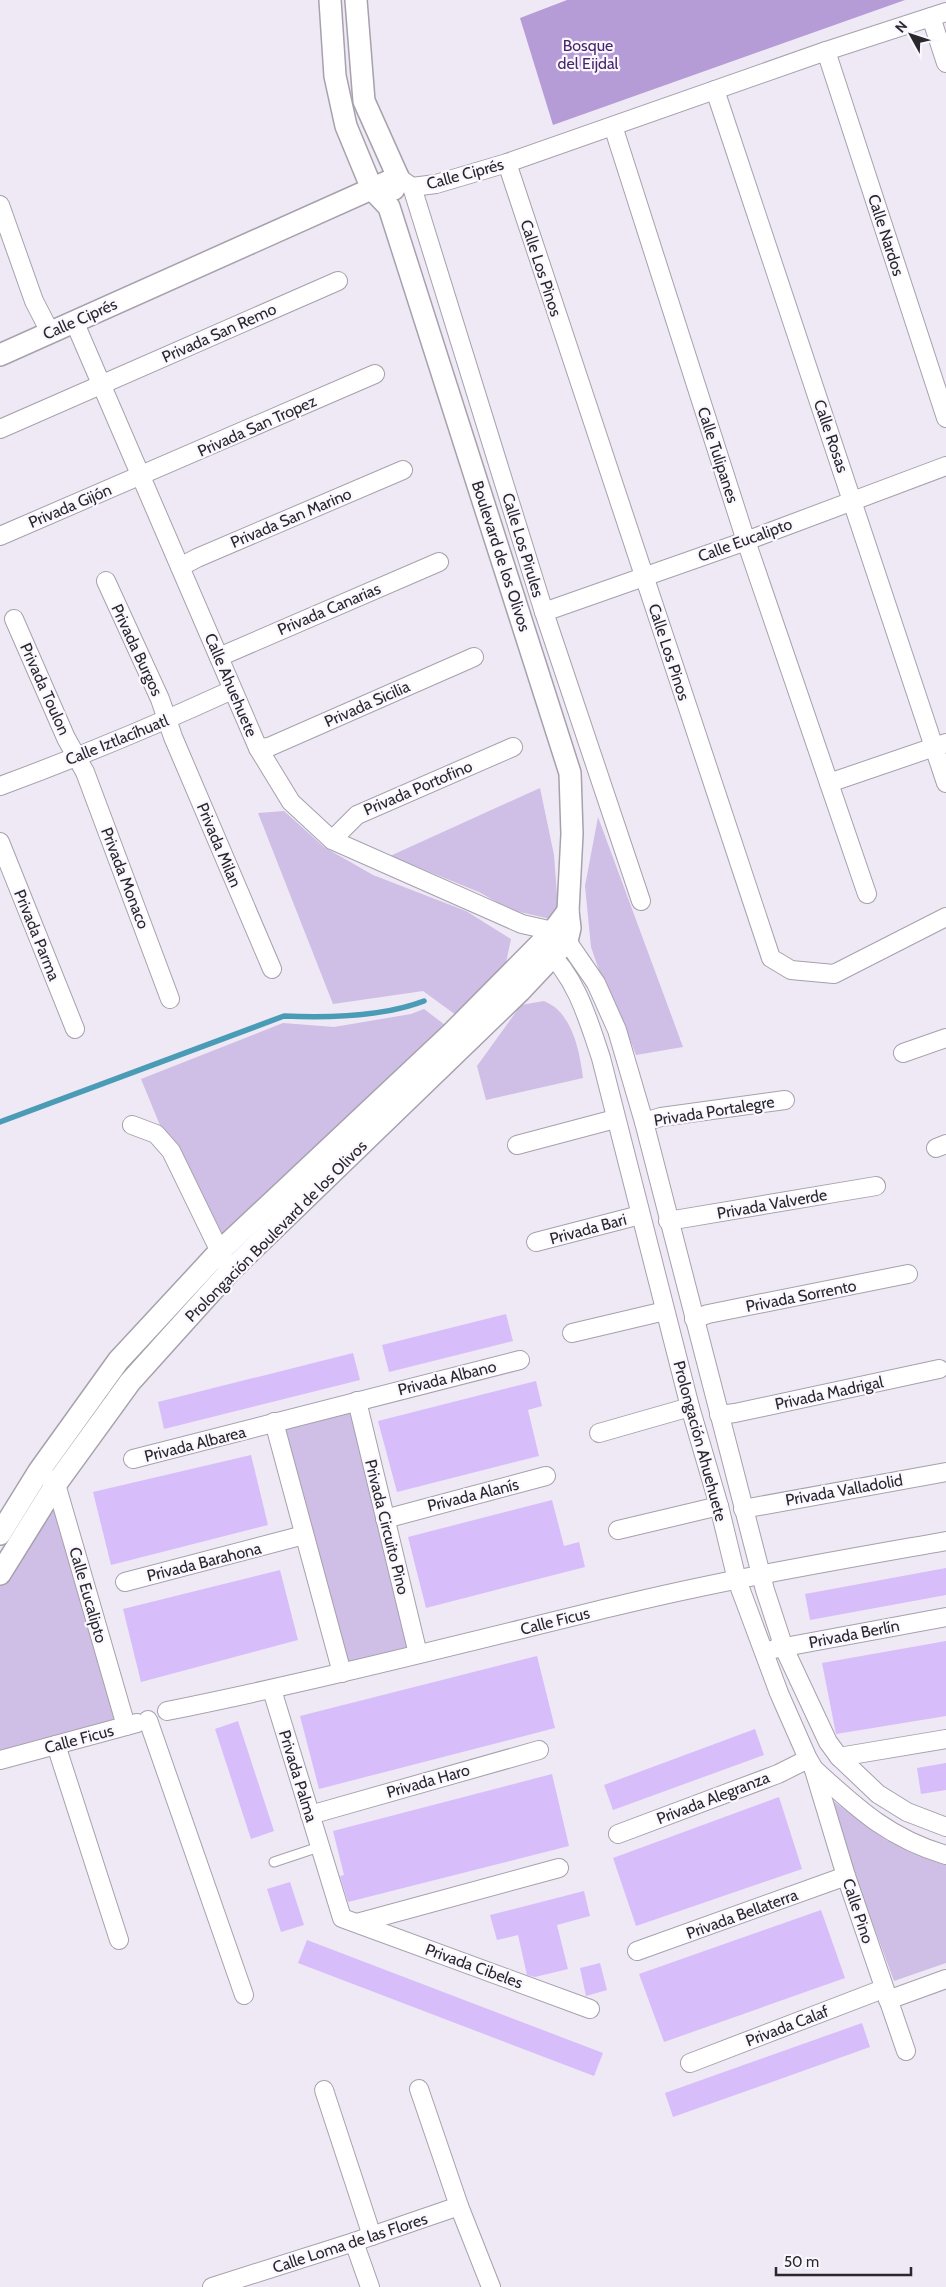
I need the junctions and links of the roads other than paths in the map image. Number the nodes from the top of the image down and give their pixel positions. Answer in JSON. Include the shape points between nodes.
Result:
{"nodes":[{"id":1,"x":330,"y":0,"type":"edge"},
{"id":2,"x":356,"y":0,"type":"edge"},
{"id":3,"x":938,"y":15,"type":"edge"},
{"id":4,"x":826,"y":52,"type":"junction"},
{"id":5,"x":946,"y":63,"type":"edge"},
{"id":6,"x":715,"y":90,"type":"junction"},
{"id":7,"x":613,"y":126,"type":"junction"},
{"id":8,"x":507,"y":163,"type":"junction"},
{"id":9,"x":405,"y":182,"type":"junction"},
{"id":10,"x":372,"y":189,"type":"junction"},
{"id":11,"x":0,"y":205,"type":"edge"},
{"id":12,"x":389,"y":207,"type":"junction"},
{"id":13,"x":338,"y":281,"type":"dead end"},
{"id":14,"x":74,"y":321,"type":"junction"},
{"id":15,"x":50,"y":332,"type":"junction"},
{"id":16,"x":0,"y":355,"type":"edge"},
{"id":17,"x":939,"y":372,"type":"edge"},
{"id":18,"x":375,"y":374,"type":"dead end"},
{"id":19,"x":101,"y":384,"type":"junction"},
{"id":20,"x":946,"y":418,"type":"edge"},
{"id":21,"x":0,"y":429,"type":"edge"},
{"id":22,"x":946,"y":466,"type":"edge"},
{"id":23,"x":403,"y":470,"type":"dead end"},
{"id":24,"x":139,"y":476,"type":"junction"},
{"id":25,"x":853,"y":500,"type":"junction"},
{"id":26,"x":0,"y":536,"type":"edge"},
{"id":27,"x":746,"y":541,"type":"junction"},
{"id":28,"x":439,"y":562,"type":"dead end"},
{"id":29,"x":180,"y":567,"type":"junction"},
{"id":30,"x":644,"y":577,"type":"junction"},
{"id":31,"x":106,"y":581,"type":"dead end"},
{"id":32,"x":544,"y":612,"type":"junction"},
{"id":33,"x":14,"y":619,"type":"dead end"},
{"id":34,"x":474,"y":656,"type":"dead end"},
{"id":35,"x":219,"y":657,"type":"junction"},
{"id":36,"x":232,"y":690,"type":"junction"},
{"id":37,"x":168,"y":720,"type":"junction"},
{"id":38,"x":939,"y":745,"type":"edge"},
{"id":39,"x":512,"y":747,"type":"dead end"},
{"id":40,"x":258,"y":748,"type":"junction"},
{"id":41,"x":78,"y":758,"type":"junction"},
{"id":42,"x":829,"y":783,"type":"junction"},
{"id":43,"x":946,"y":783,"type":"edge"},
{"id":44,"x":0,"y":786,"type":"edge"},
{"id":45,"x":332,"y":840,"type":"junction"},
{"id":46,"x":0,"y":842,"type":"edge"},
{"id":47,"x":867,"y":894,"type":"dead end"},
{"id":48,"x":641,"y":900,"type":"dead end"},
{"id":49,"x":946,"y":916,"type":"edge"},
{"id":50,"x":554,"y":943,"type":"junction"},
{"id":51,"x":272,"y":969,"type":"dead end"},
{"id":52,"x":170,"y":999,"type":"dead end"},
{"id":53,"x":75,"y":1029,"type":"dead end"},
{"id":54,"x":946,"y":1038,"type":"edge"},
{"id":55,"x":903,"y":1053,"type":"dead end"},
{"id":56,"x":785,"y":1100,"type":"dead end"},
{"id":57,"x":615,"y":1119,"type":"junction"},
{"id":58,"x":644,"y":1122,"type":"junction"},
{"id":59,"x":132,"y":1125,"type":"dead end"},
{"id":60,"x":517,"y":1145,"type":"dead end"},
{"id":61,"x":876,"y":1186,"type":"dead end"},
{"id":62,"x":640,"y":1215,"type":"junction"},
{"id":63,"x":668,"y":1221,"type":"junction"},
{"id":64,"x":536,"y":1242,"type":"dead end"},
{"id":65,"x":219,"y":1252,"type":"junction"},
{"id":66,"x":230,"y":1271,"type":"junction"},
{"id":67,"x":908,"y":1274,"type":"dead end"},
{"id":68,"x":665,"y":1311,"type":"junction"},
{"id":69,"x":694,"y":1319,"type":"junction"},
{"id":70,"x":572,"y":1333,"type":"dead end"},
{"id":71,"x":520,"y":1360,"type":"dead end"},
{"id":72,"x":939,"y":1369,"type":"dead end"},
{"id":73,"x":357,"y":1401,"type":"junction"},
{"id":74,"x":690,"y":1408,"type":"junction"},
{"id":75,"x":719,"y":1415,"type":"junction"},
{"id":76,"x":274,"y":1422,"type":"junction"},
{"id":77,"x":599,"y":1433,"type":"dead end"},
{"id":78,"x":133,"y":1460,"type":"dead end"},
{"id":79,"x":39,"y":1471,"type":"junction"},
{"id":80,"x":946,"y":1472,"type":"edge"},
{"id":81,"x":546,"y":1476,"type":"dead end"},
{"id":82,"x":56,"y":1484,"type":"junction"},
{"id":83,"x":719,"y":1506,"type":"junction"},
{"id":84,"x":743,"y":1509,"type":"junction"},
{"id":85,"x":393,"y":1516,"type":"junction"},
{"id":86,"x":618,"y":1530,"type":"dead end"},
{"id":87,"x":0,"y":1534,"type":"edge"},
{"id":88,"x":304,"y":1535,"type":"junction"},
{"id":89,"x":946,"y":1541,"type":"edge"},
{"id":90,"x":0,"y":1574,"type":"edge"},
{"id":91,"x":761,"y":1575,"type":"junction"},
{"id":92,"x":737,"y":1580,"type":"junction"},
{"id":93,"x":125,"y":1582,"type":"dead end"},
{"id":94,"x":946,"y":1617,"type":"edge"},
{"id":95,"x":784,"y":1648,"type":"junction"},
{"id":96,"x":763,"y":1651,"type":"junction"},
{"id":97,"x":418,"y":1654,"type":"junction"},
{"id":98,"x":342,"y":1673,"type":"junction"},
{"id":99,"x":272,"y":1690,"type":"junction"},
{"id":100,"x":158,"y":1716,"type":"junction"},
{"id":101,"x":126,"y":1726,"type":"junction"},
{"id":102,"x":946,"y":1739,"type":"edge"},
{"id":103,"x":56,"y":1745,"type":"junction"},
{"id":104,"x":538,"y":1750,"type":"dead end"},
{"id":105,"x":844,"y":1756,"type":"junction"},
{"id":106,"x":0,"y":1760,"type":"edge"},
{"id":107,"x":811,"y":1764,"type":"junction"},
{"id":108,"x":314,"y":1814,"type":"junction"},
{"id":109,"x":946,"y":1827,"type":"edge"},
{"id":110,"x":618,"y":1834,"type":"dead end"},
{"id":111,"x":322,"y":1855,"type":"junction"},
{"id":112,"x":946,"y":1855,"type":"edge"},
{"id":113,"x":274,"y":1862,"type":"dead end"},
{"id":114,"x":559,"y":1868,"type":"dead end"},
{"id":115,"x":846,"y":1876,"type":"junction"},
{"id":116,"x":358,"y":1923,"type":"junction"},
{"id":117,"x":118,"y":1940,"type":"dead end"},
{"id":118,"x":637,"y":1951,"type":"dead end"},
{"id":119,"x":946,"y":1979,"type":"edge"},
{"id":120,"x":885,"y":1994,"type":"junction"},
{"id":121,"x":244,"y":1996,"type":"dead end"},
{"id":122,"x":590,"y":2009,"type":"dead end"},
{"id":123,"x":906,"y":2051,"type":"dead end"},
{"id":124,"x":690,"y":2063,"type":"dead end"},
{"id":125,"x":419,"y":2089,"type":"dead end"},
{"id":126,"x":324,"y":2090,"type":"dead end"},
{"id":127,"x":459,"y":2206,"type":"junction"},
{"id":128,"x":372,"y":2236,"type":"junction"},
{"id":129,"x":354,"y":2242,"type":"junction"},
{"id":130,"x":247,"y":2282,"type":"edge"},
{"id":131,"x":212,"y":2287,"type":"edge"},
{"id":132,"x":370,"y":2287,"type":"edge"},
{"id":133,"x":491,"y":2287,"type":"edge"}],
"edges":[{"from":1,"to":10,"type":"street","name":"Boulevard de los Olivos","via":[[335,76],[346,126]]},
{"from":2,"to":9,"type":"street","via":[[364,101]]},
{"from":3,"to":4,"type":"street","name":"Calle Ciprés"},
{"from":3,"to":5,"type":"street"},
{"from":4,"to":6,"type":"street","name":"Calle Ciprés"},
{"from":4,"to":17,"type":"street","name":"Calle Nardos"},
{"from":6,"to":7,"type":"street","name":"Calle Ciprés"},
{"from":6,"to":25,"type":"street","name":"Calle Rosas"},
{"from":7,"to":8,"type":"street","name":"Calle Ciprés"},
{"from":7,"to":27,"type":"street","name":"Calle Tulipanes"},
{"from":8,"to":9,"type":"street","name":"Calle Ciprés","via":[[436,184]]},
{"from":8,"to":30,"type":"street","name":"Calle Los Pinos"},
{"from":9,"to":10,"type":"street","name":"Calle Ciprés"},
{"from":9,"to":12,"type":"street"},
{"from":9,"to":32,"type":"street","name":"Calle Los Pirules"},
{"from":10,"to":12,"type":"street","name":"Boulevard de los Olivos"},
{"from":10,"to":14,"type":"street","name":"Calle Ciprés"},
{"from":11,"to":15,"type":"street","via":[[34,301]]},
{"from":12,"to":50,"type":"street","name":"Boulevard de los Olivos","via":[[570,773],[570,928]]},
{"from":13,"to":19,"type":"street","name":"Privada San Remo"},
{"from":14,"to":15,"type":"street","name":"Calle Ciprés"},
{"from":14,"to":19,"type":"street","name":"Calle Ahuehuete"},
{"from":15,"to":16,"type":"street","name":"Calle Ciprés"},
{"from":17,"to":20,"type":"street","name":"Calle Nardos"},
{"from":18,"to":24,"type":"street","name":"Privada San Tropez"},
{"from":19,"to":21,"type":"street","name":"Privada San Remo"},
{"from":19,"to":24,"type":"street","name":"Calle Ahuehuete"},
{"from":22,"to":25,"type":"street","name":"Calle Eucalipto"},
{"from":23,"to":29,"type":"street","name":"Privada San Marino"},
{"from":24,"to":26,"type":"street","name":"Privada Gijón"},
{"from":24,"to":29,"type":"street","name":"Calle Ahuehuete"},
{"from":25,"to":27,"type":"street","name":"Calle Eucalipto"},
{"from":25,"to":38,"type":"street","name":"Calle Rosas"},
{"from":27,"to":30,"type":"street","name":"Calle Eucalipto"},
{"from":27,"to":42,"type":"street","name":"Calle Tulipanes"},
{"from":28,"to":35,"type":"street","name":"Privada Canarias"},
{"from":29,"to":35,"type":"street","name":"Calle Ahuehuete"},
{"from":30,"to":32,"type":"street","name":"Calle Eucalipto"},
{"from":30,"to":49,"type":"street","name":"Calle Los Pinos","via":[[771,958],[791,970],[834,974]]},
{"from":31,"to":37,"type":"street","name":"Privada Burgos"},
{"from":32,"to":48,"type":"street","name":"Calle Los Pirules"},
{"from":33,"to":41,"type":"street","name":"Privada Toulon","via":[[66,738]]},
{"from":34,"to":40,"type":"street","name":"Privada Sicilia","via":[[269,747]]},
{"from":35,"to":36,"type":"street","name":"Calle Ahuehuete"},
{"from":36,"to":37,"type":"street","name":"Calle Iztlacíhuatl"},
{"from":36,"to":40,"type":"street","name":"Calle Ahuehuete"},
{"from":37,"to":41,"type":"street","name":"Calle Iztlacíhuatl"},
{"from":37,"to":51,"type":"street","name":"Privada Milan"},
{"from":38,"to":42,"type":"street"},
{"from":38,"to":43,"type":"street","name":"Calle Rosas"},
{"from":39,"to":45,"type":"street","name":"Privada Portofino","via":[[357,814]]},
{"from":40,"to":45,"type":"street","name":"Calle Ahuehuete","via":[[291,802]]},
{"from":41,"to":44,"type":"street","name":"Calle Iztlacíhuatl"},
{"from":41,"to":52,"type":"street","name":"Privada Monaco"},
{"from":42,"to":47,"type":"street","name":"Calle Tulipanes"},
{"from":45,"to":50,"type":"street","name":"Calle Ahuehuete","via":[[522,924]]},
{"from":46,"to":53,"type":"street","name":"Privada Parma"},
{"from":50,"to":57,"type":"street","name":"Prolongación Ahuehuete","via":[[582,1001],[601,1058]]},
{"from":50,"to":58,"type":"street","name":"Prolongación Ahuehuete","via":[[596,983],[617,1030]]},
{"from":50,"to":65,"type":"street","name":"Prolongación Boulevard de los Olivos","via":[[451,1034]]},
{"from":50,"to":66,"type":"street","name":"Prolongación Boulevard de los Olivos","via":[[513,998]]},
{"from":54,"to":55,"type":"street"},
{"from":56,"to":58,"type":"street","name":"Privada Portalegre"},
{"from":57,"to":60,"type":"street"},
{"from":57,"to":62,"type":"street","name":"Prolongación Ahuehuete"},
{"from":58,"to":63,"type":"street","name":"Prolongación Ahuehuete"},
{"from":59,"to":65,"type":"street","via":[[156,1134],[171,1151]]},
{"from":61,"to":63,"type":"street","name":"Privada Valverde"},
{"from":62,"to":64,"type":"street","name":"Privada Bari"},
{"from":62,"to":68,"type":"street","name":"Prolongación Ahuehuete"},
{"from":63,"to":69,"type":"street","name":"Prolongación Ahuehuete"},
{"from":65,"to":66,"type":"street"},
{"from":65,"to":79,"type":"street","name":"Prolongación Boulevard de los Olivos","via":[[118,1361]]},
{"from":66,"to":82,"type":"street","name":"Prolongación Boulevard de los Olivos","via":[[130,1382]]},
{"from":67,"to":69,"type":"street","name":"Privada Sorrento"},
{"from":68,"to":70,"type":"street"},
{"from":68,"to":74,"type":"street","name":"Prolongación Ahuehuete"},
{"from":69,"to":75,"type":"street","name":"Prolongación Ahuehuete"},
{"from":71,"to":73,"type":"street","name":"Privada Albano"},
{"from":72,"to":75,"type":"street","name":"Privada Madrigal"},
{"from":73,"to":76,"type":"street","name":"Privada Albano"},
{"from":73,"to":85,"type":"street","name":"Privada Circuito Pino"},
{"from":74,"to":77,"type":"street"},
{"from":74,"to":83,"type":"street","name":"Prolongación Ahuehuete"},
{"from":75,"to":84,"type":"street","name":"Prolongación Ahuehuete"},
{"from":76,"to":78,"type":"street","name":"Privada Albarea"},
{"from":76,"to":88,"type":"street"},
{"from":79,"to":82,"type":"street"},
{"from":79,"to":87,"type":"street","name":"Prolongación Boulevard de los Olivos"},
{"from":80,"to":84,"type":"street","name":"Privada Valladolid"},
{"from":81,"to":85,"type":"street","name":"Privada Alanís"},
{"from":82,"to":90,"type":"street","name":"Prolongación Boulevard de los Olivos"},
{"from":82,"to":101,"type":"street","name":"Calle Eucalipto"},
{"from":83,"to":86,"type":"street"},
{"from":83,"to":92,"type":"street","name":"Prolongación Ahuehuete"},
{"from":84,"to":91,"type":"street","name":"Prolongación Ahuehuete"},
{"from":85,"to":97,"type":"street","name":"Privada Circuito Pino"},
{"from":88,"to":93,"type":"street","name":"Privada Barahona"},
{"from":88,"to":98,"type":"street"},
{"from":89,"to":91,"type":"street","name":"Calle Ficus"},
{"from":91,"to":92,"type":"street","name":"Calle Ficus"},
{"from":91,"to":95,"type":"street","name":"Prolongación Ahuehuete"},
{"from":92,"to":96,"type":"street","name":"Prolongación Ahuehuete"},
{"from":92,"to":97,"type":"street","name":"Calle Ficus","via":[[612,1606]]},
{"from":94,"to":95,"type":"street","name":"Privada Berlín"},
{"from":95,"to":96,"type":"street","name":"Privada Berlín"},
{"from":95,"to":105,"type":"street","name":"Prolongación Ahuehuete","via":[[828,1742]]},
{"from":96,"to":107,"type":"street","name":"Prolongación Ahuehuete"},
{"from":97,"to":98,"type":"street","name":"Calle Ficus"},
{"from":98,"to":99,"type":"street","name":"Calle Ficus"},
{"from":99,"to":100,"type":"street","name":"Calle Ficus"},
{"from":99,"to":108,"type":"street","name":"Privada Palma"},
{"from":100,"to":101,"type":"street","name":"Calle Ficus"},
{"from":100,"to":121,"type":"street"},
{"from":101,"to":103,"type":"street","name":"Calle Ficus"},
{"from":102,"to":105,"type":"street"},
{"from":103,"to":106,"type":"street","name":"Calle Ficus"},
{"from":103,"to":117,"type":"street"},
{"from":104,"to":108,"type":"street","name":"Privada Haro"},
{"from":105,"to":109,"type":"street","name":"Prolongación Ahuehuete","via":[[878,1794],[907,1812]]},
{"from":107,"to":110,"type":"street","name":"Privada Alegranza"},
{"from":107,"to":112,"type":"street","name":"Prolongación Ahuehuete","via":[[866,1816],[893,1834]]},
{"from":107,"to":115,"type":"street","name":"Calle Pino"},
{"from":108,"to":111,"type":"street","name":"Privada Palma"},
{"from":111,"to":113,"type":"lane"},
{"from":111,"to":116,"type":"street","name":"Privada Cibeles","via":[[342,1918]]},
{"from":114,"to":116,"type":"street"},
{"from":115,"to":118,"type":"street","name":"Privada Bellaterra"},
{"from":115,"to":120,"type":"street","name":"Calle Pino"},
{"from":116,"to":122,"type":"street","name":"Privada Cibeles"},
{"from":119,"to":120,"type":"street","name":"Privada Calaf"},
{"from":120,"to":123,"type":"street","name":"Calle Pino"},
{"from":120,"to":124,"type":"street","name":"Privada Calaf"},
{"from":125,"to":127,"type":"street"},
{"from":126,"to":128,"type":"street"},
{"from":127,"to":128,"type":"street","name":"Calle Loma de las Flores"},
{"from":127,"to":133,"type":"street"},
{"from":128,"to":129,"type":"street","name":"Calle Loma de las Flores"},
{"from":129,"to":130,"type":"street","name":"Calle Loma de las Flores"},
{"from":129,"to":132,"type":"street"},
{"from":130,"to":131,"type":"street","name":"Calle Loma de las Flores"}]}
